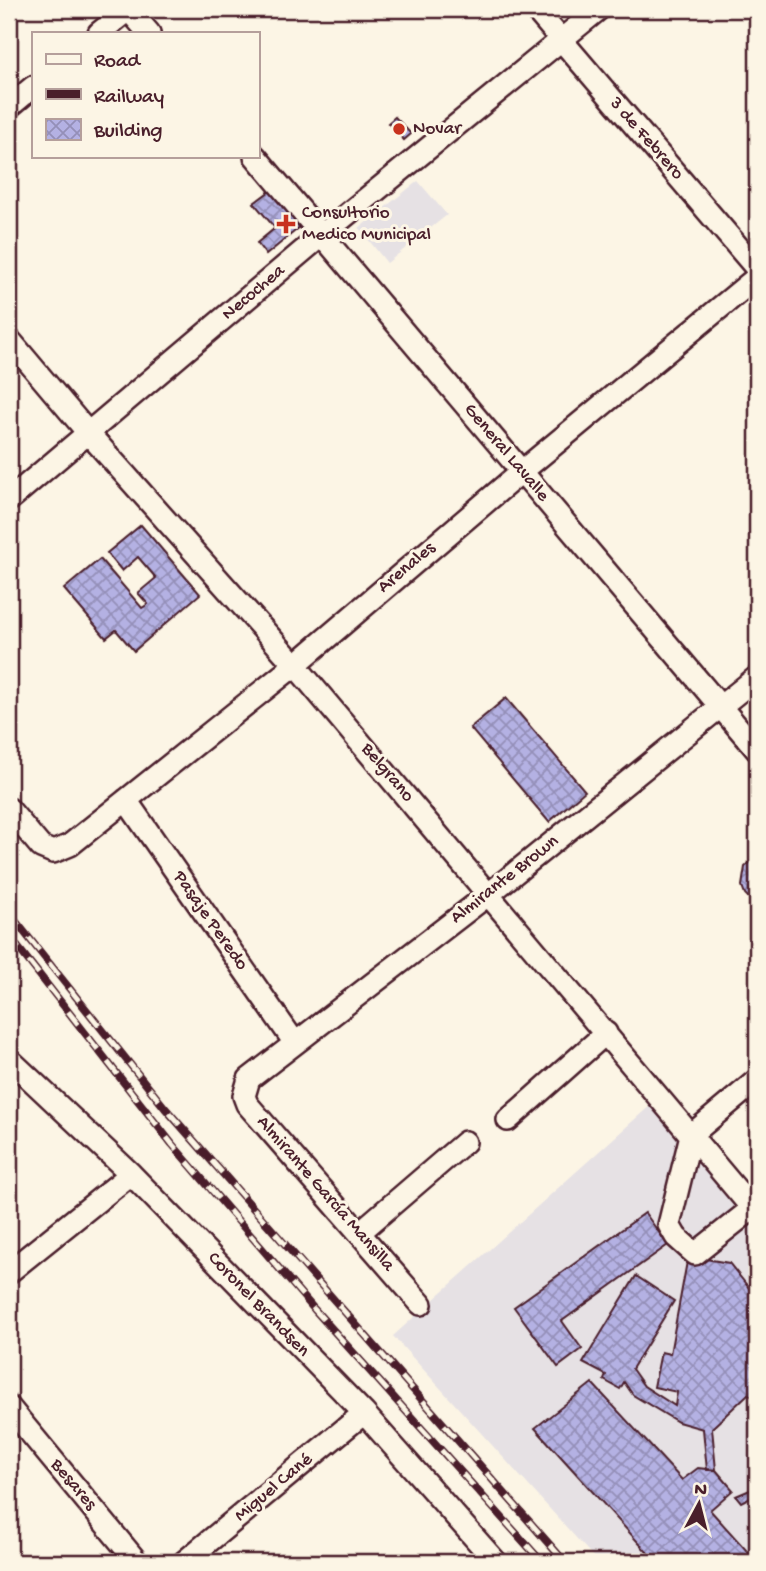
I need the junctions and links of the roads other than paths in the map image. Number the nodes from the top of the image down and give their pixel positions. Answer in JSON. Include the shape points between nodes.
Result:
{"nodes":[{"id":1,"x":129,"y":9,"type":"edge"},
{"id":2,"x":535,"y":9,"type":"edge"},
{"id":3,"x":599,"y":9,"type":"edge"},
{"id":4,"x":101,"y":32,"type":"edge"},
{"id":5,"x":148,"y":32,"type":"edge"},
{"id":6,"x":561,"y":40,"type":"junction"},
{"id":7,"x":32,"y":89,"type":"edge"},
{"id":8,"x":9,"y":107,"type":"edge"},
{"id":9,"x":257,"y":158,"type":"edge"},
{"id":10,"x":323,"y":234,"type":"junction"},
{"id":11,"x":757,"y":269,"type":"edge"},
{"id":12,"x":757,"y":277,"type":"edge"},
{"id":13,"x":9,"y":339,"type":"edge"},
{"id":14,"x":89,"y":434,"type":"junction"},
{"id":15,"x":521,"y":472,"type":"junction"},
{"id":16,"x":9,"y":500,"type":"edge"},
{"id":17,"x":295,"y":665,"type":"junction"},
{"id":18,"x":757,"y":677,"type":"edge"},
{"id":19,"x":721,"y":706,"type":"junction"},
{"id":20,"x":757,"y":750,"type":"edge"},
{"id":21,"x":126,"y":800,"type":"junction"},
{"id":22,"x":9,"y":809,"type":"edge"},
{"id":23,"x":489,"y":894,"type":"junction"},
{"id":24,"x":606,"y":1033,"type":"junction"},
{"id":25,"x":295,"y":1043,"type":"junction"},
{"id":26,"x":9,"y":1059,"type":"edge"},
{"id":27,"x":249,"y":1079,"type":"joint"},
{"id":28,"x":757,"y":1080,"type":"edge"},
{"id":29,"x":508,"y":1120,"type":"dead end"},
{"id":30,"x":691,"y":1135,"type":"junction"},
{"id":31,"x":465,"y":1142,"type":"dead end"},
{"id":32,"x":131,"y":1174,"type":"junction"},
{"id":33,"x":755,"y":1211,"type":"edge"},
{"id":34,"x":359,"y":1233,"type":"junction"},
{"id":35,"x":9,"y":1272,"type":"edge"},
{"id":36,"x":421,"y":1304,"type":"dead end"},
{"id":37,"x":9,"y":1408,"type":"edge"},
{"id":38,"x":364,"y":1413,"type":"junction"},
{"id":39,"x":137,"y":1562,"type":"edge"},
{"id":40,"x":184,"y":1562,"type":"edge"},
{"id":41,"x":496,"y":1562,"type":"edge"}],
"edges":[{"from":1,"to":4,"type":"street"},
{"from":1,"to":5,"type":"street"},
{"from":2,"to":6,"type":"street","name":"3 de Febrero"},
{"from":3,"to":6,"type":"street","name":"Necochea"},
{"from":6,"to":10,"type":"street","name":"Necochea"},
{"from":6,"to":11,"type":"street","name":"3 de Febrero"},
{"from":7,"to":8,"type":"street"},
{"from":9,"to":10,"type":"street","name":"General Lavalle"},
{"from":10,"to":14,"type":"street","name":"Necochea"},
{"from":10,"to":15,"type":"street","name":"General Lavalle"},
{"from":12,"to":15,"type":"street","name":"Arenales"},
{"from":13,"to":14,"type":"street","name":"Belgrano"},
{"from":14,"to":16,"type":"street","name":"Necochea"},
{"from":14,"to":17,"type":"street","name":"Belgrano"},
{"from":15,"to":17,"type":"street","name":"Arenales"},
{"from":15,"to":19,"type":"street","name":"General Lavalle"},
{"from":17,"to":21,"type":"street","name":"Arenales"},
{"from":17,"to":23,"type":"street","name":"Belgrano"},
{"from":18,"to":19,"type":"street","name":"Almirante Brown"},
{"from":19,"to":20,"type":"street","name":"General Lavalle"},
{"from":19,"to":23,"type":"street","name":"Almirante Brown"},
{"from":21,"to":22,"type":"street","name":"Arenales","via":[[70,845],[53,852],[41,847]]},
{"from":21,"to":25,"type":"street","name":"Pasaje Peredo"},
{"from":23,"to":24,"type":"street","name":"Belgrano"},
{"from":23,"to":25,"type":"street","name":"Almirante Brown"},
{"from":24,"to":29,"type":"street"},
{"from":24,"to":30,"type":"street","name":"Belgrano"},
{"from":25,"to":27,"type":"street","name":"Almirante Brown"},
{"from":26,"to":32,"type":"street","name":"Coronel Brandsen"},
{"from":27,"to":34,"type":"street","name":"Almirante García Mansilla","via":[[244,1096],[247,1104]]},
{"from":28,"to":30,"type":"street"},
{"from":30,"to":33,"type":"street","name":"Belgrano"},
{"from":30,"to":33,"type":"street","via":[[669,1225],[676,1237],[695,1254]]},
{"from":31,"to":34,"type":"street"},
{"from":32,"to":35,"type":"street"},
{"from":32,"to":38,"type":"street","name":"Coronel Brandsen"},
{"from":34,"to":36,"type":"street","name":"Almirante García Mansilla"},
{"from":37,"to":39,"type":"street","name":"Besares"},
{"from":38,"to":40,"type":"street","name":"Miguel Cané"},
{"from":38,"to":41,"type":"street","name":"Coronel Brandsen"}]}
